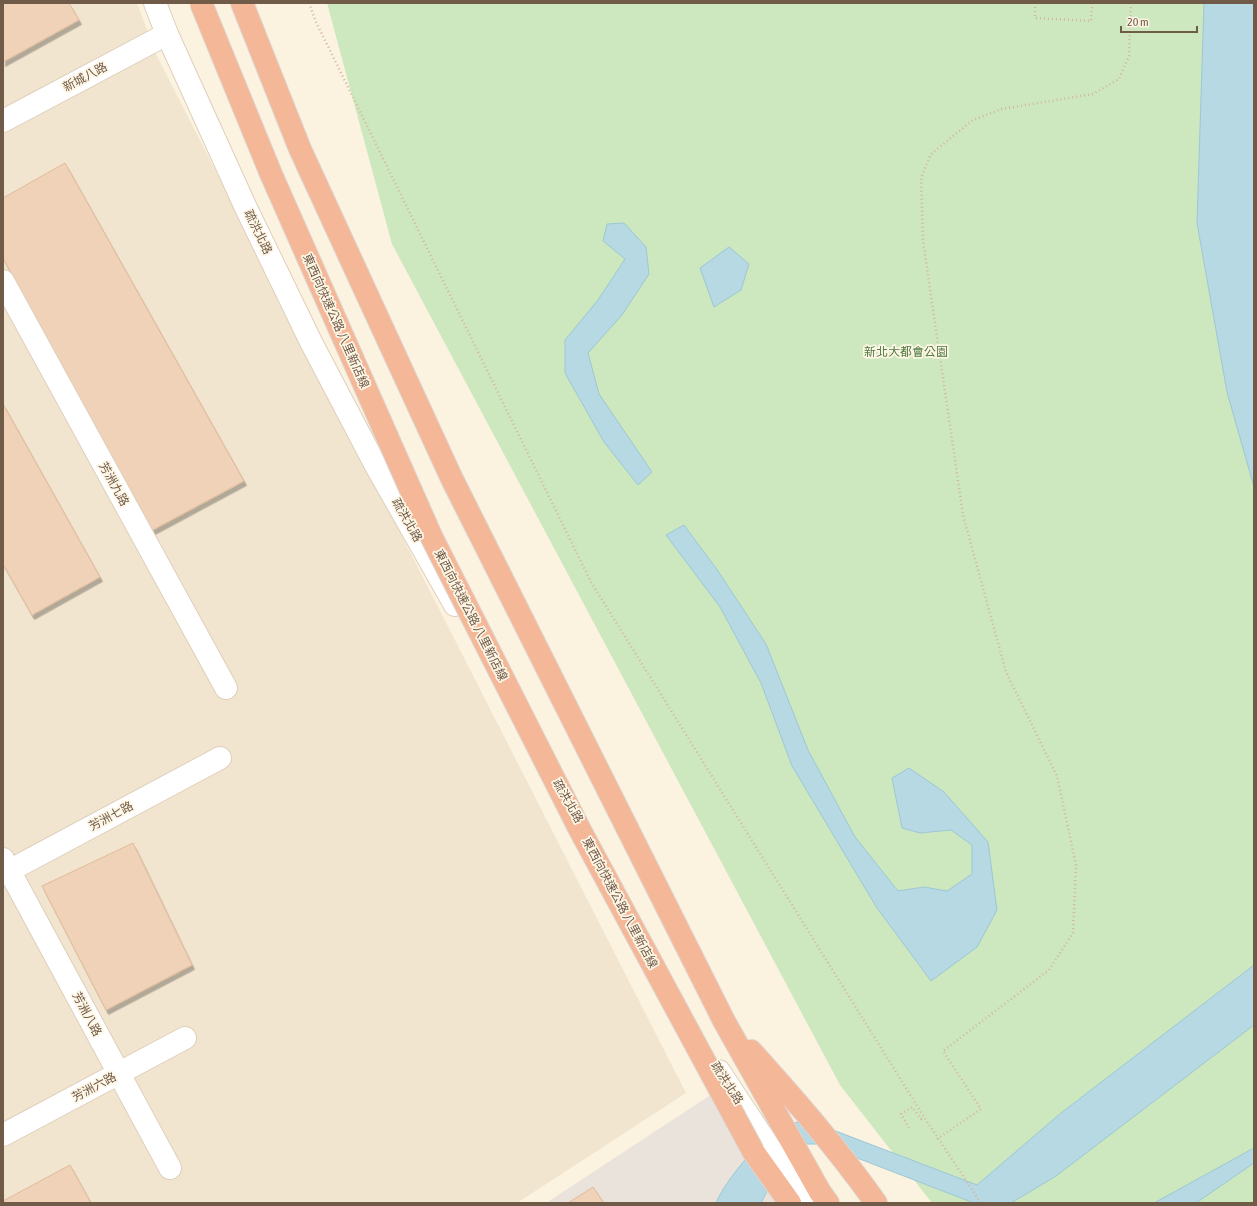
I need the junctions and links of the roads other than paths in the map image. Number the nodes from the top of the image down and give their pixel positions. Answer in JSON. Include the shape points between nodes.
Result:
{"nodes":[{"id":1,"x":155,"y":3,"type":"edge"},
{"id":2,"x":201,"y":3,"type":"edge"},
{"id":3,"x":242,"y":3,"type":"edge"},
{"id":4,"x":166,"y":34,"type":"junction"},
{"id":5,"x":3,"y":121,"type":"edge"},
{"id":6,"x":3,"y":281,"type":"edge"},
{"id":7,"x":226,"y":688,"type":"dead end"},
{"id":8,"x":220,"y":758,"type":"dead end"},
{"id":9,"x":5,"y":868,"type":"edge"},
{"id":10,"x":724,"y":1021,"type":"junction"},
{"id":11,"x":185,"y":1038,"type":"dead end"},
{"id":12,"x":119,"y":1074,"type":"junction"},
{"id":13,"x":3,"y":1135,"type":"edge"},
{"id":14,"x":753,"y":1151,"type":"junction"},
{"id":15,"x":170,"y":1168,"type":"dead end"},
{"id":16,"x":784,"y":1203,"type":"edge"},
{"id":17,"x":790,"y":1203,"type":"edge"},
{"id":18,"x":806,"y":1203,"type":"edge"},
{"id":19,"x":828,"y":1203,"type":"edge"},
{"id":20,"x":876,"y":1203,"type":"edge"}],
"edges":[{"from":1,"to":4,"type":"street","name":"疏洪北路"},
{"from":2,"to":14,"type":"highway","name":"東西向快速公路 八里新店線","bridge":true,"via":[[271,174],[432,538],[580,830]]},
{"from":3,"to":10,"type":"highway","via":[[300,149],[452,480]]},
{"from":4,"to":5,"type":"street","name":"新城八路"},
{"from":4,"to":18,"type":"street","name":"疏洪北路","via":[[256,229],[375,464],[622,894],[710,1057]]},
{"from":6,"to":7,"type":"street","name":"芳洲九路"},
{"from":8,"to":9,"type":"street","name":"芳洲七路"},
{"from":9,"to":12,"type":"street","name":"芳洲八路"},
{"from":10,"to":19,"type":"highway"},
{"from":10,"to":20,"type":"highway","via":[[800,1105]]},
{"from":11,"to":12,"type":"street","name":"芳洲六路"},
{"from":12,"to":13,"type":"street","name":"芳洲六路"},
{"from":12,"to":15,"type":"street","name":"芳洲八路"},
{"from":14,"to":16,"type":"highway"},
{"from":14,"to":17,"type":"highway","name":"東西向快速公路 八里新店線"}]}
